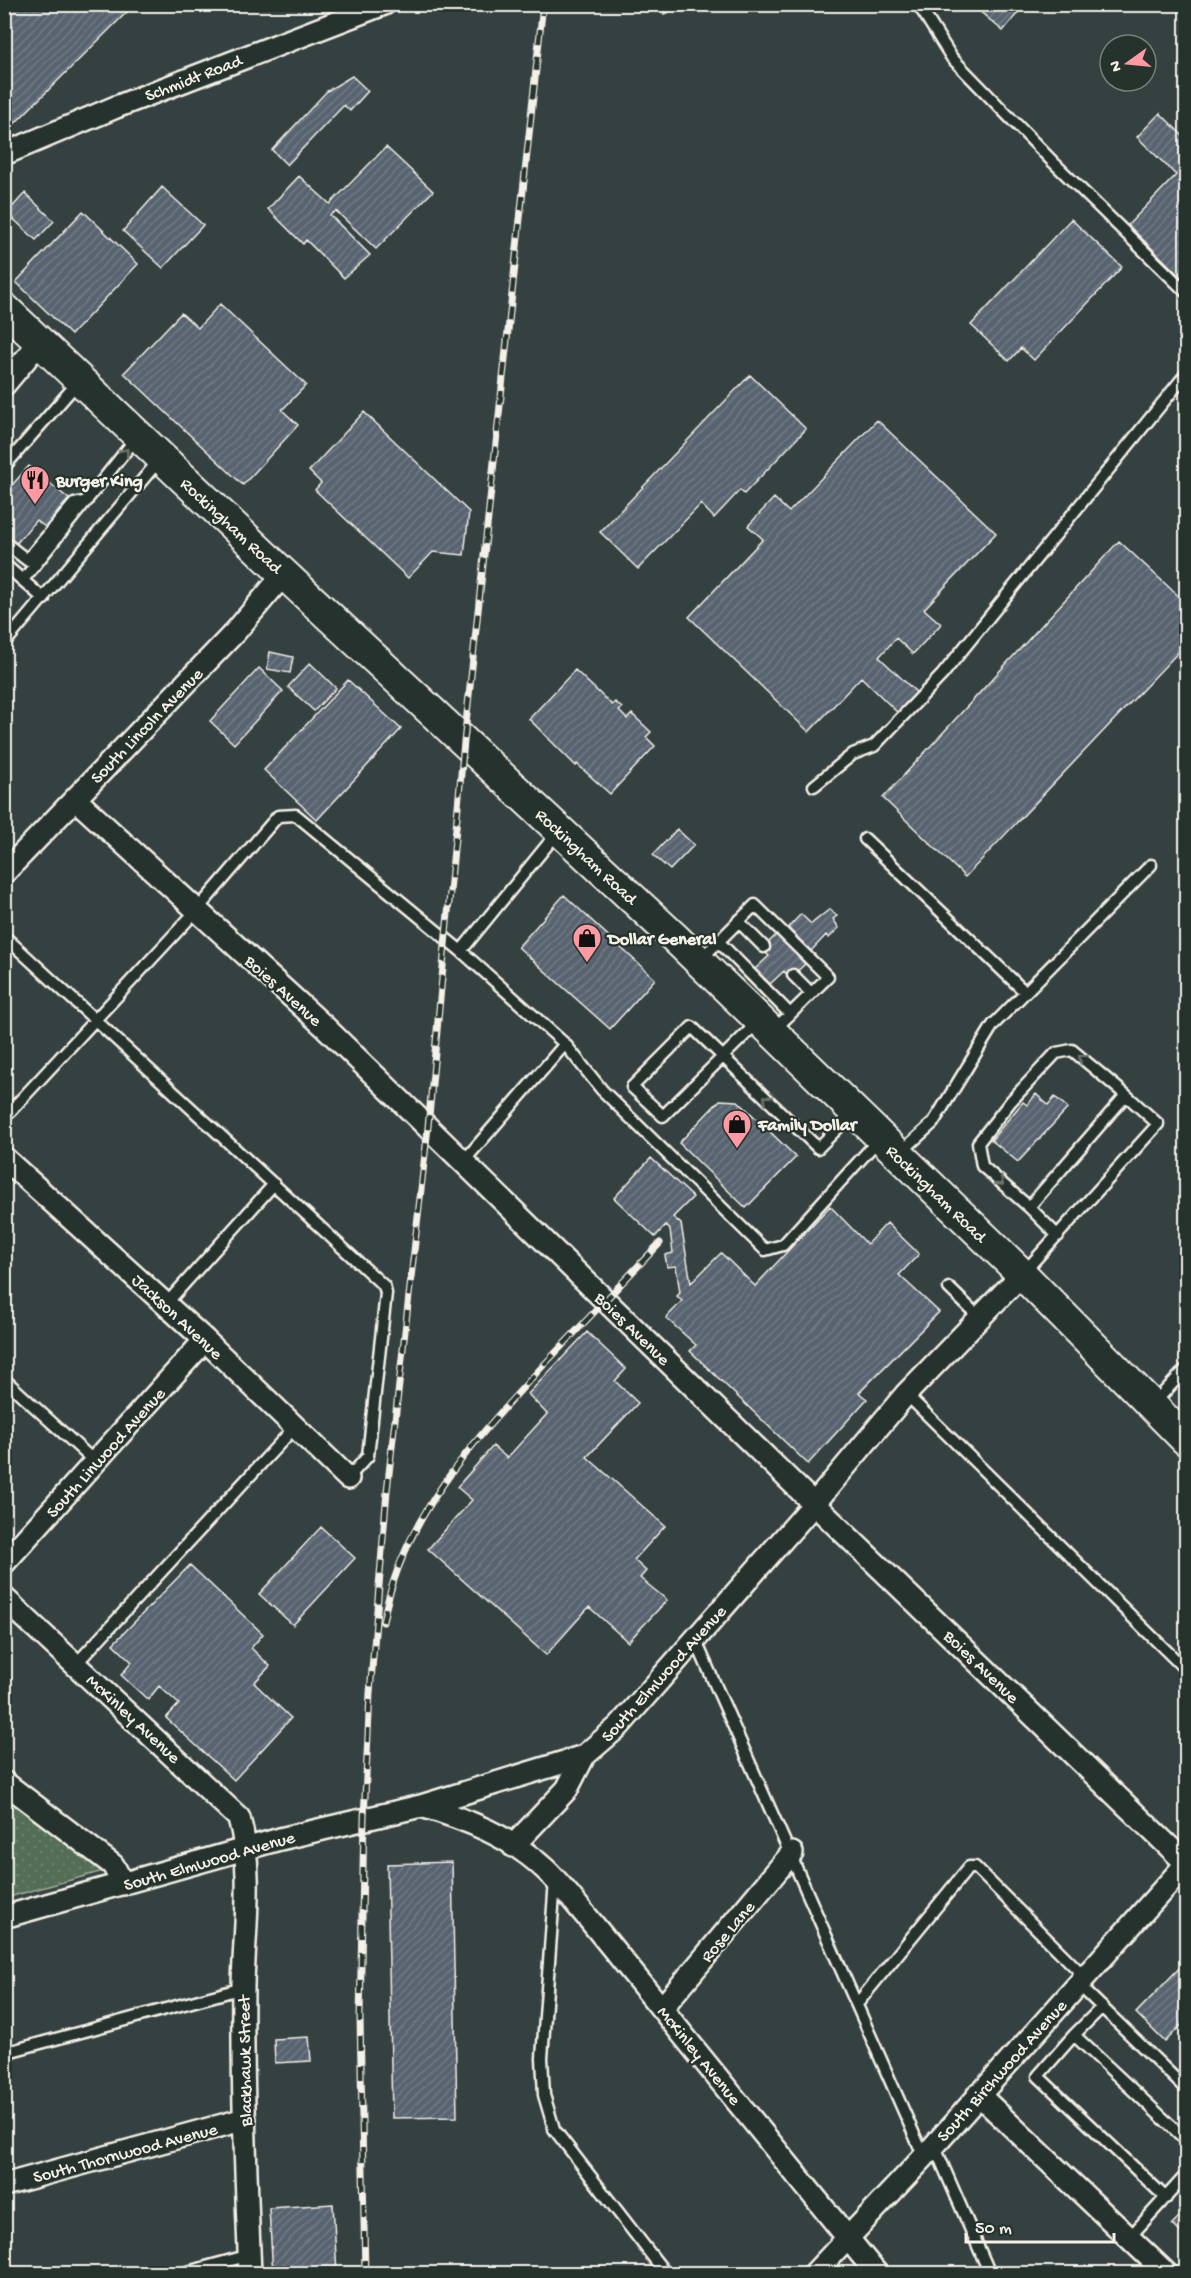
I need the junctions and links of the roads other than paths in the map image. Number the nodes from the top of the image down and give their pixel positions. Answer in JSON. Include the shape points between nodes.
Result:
{"nodes":[{"id":1,"x":384,"y":4,"type":"edge"},
{"id":2,"x":918,"y":4,"type":"edge"},
{"id":3,"x":4,"y":154,"type":"edge"},
{"id":4,"x":1186,"y":291,"type":"edge"},
{"id":5,"x":4,"y":308,"type":"edge"},
{"id":6,"x":40,"y":342,"type":"junction"},
{"id":7,"x":1186,"y":374,"type":"edge"},
{"id":8,"x":80,"y":380,"type":"junction"},
{"id":9,"x":4,"y":385,"type":"edge"},
{"id":10,"x":138,"y":436,"type":"junction"},
{"id":11,"x":161,"y":458,"type":"junction"},
{"id":12,"x":4,"y":467,"type":"edge"},
{"id":13,"x":87,"y":501,"type":"junction"},
{"id":14,"x":4,"y":542,"type":"edge"},
{"id":15,"x":4,"y":564,"type":"edge"},
{"id":16,"x":284,"y":574,"type":"junction"},
{"id":17,"x":23,"y":580,"type":"junction"},
{"id":18,"x":44,"y":599,"type":"junction"},
{"id":19,"x":4,"y":644,"type":"edge"},
{"id":20,"x":814,"y":786,"type":"dead end"},
{"id":21,"x":75,"y":799,"type":"junction"},
{"id":22,"x":560,"y":830,"type":"junction"},
{"id":23,"x":865,"y":839,"type":"dead end"},
{"id":24,"x":1151,"y":865,"type":"dead end"},
{"id":25,"x":4,"y":873,"type":"edge"},
{"id":26,"x":196,"y":910,"type":"junction"},
{"id":27,"x":738,"y":921,"type":"junction"},
{"id":28,"x":4,"y":936,"type":"edge"},
{"id":29,"x":764,"y":946,"type":"dead end"},
{"id":30,"x":461,"y":951,"type":"junction"},
{"id":31,"x":708,"y":951,"type":"junction"},
{"id":32,"x":793,"y":975,"type":"dead end"},
{"id":33,"x":1026,"y":992,"type":"junction"},
{"id":34,"x":812,"y":993,"type":"junction"},
{"id":35,"x":96,"y":1020,"type":"junction"},
{"id":36,"x":774,"y":1022,"type":"junction"},
{"id":37,"x":565,"y":1044,"type":"junction"},
{"id":38,"x":722,"y":1056,"type":"junction"},
{"id":39,"x":1126,"y":1095,"type":"junction"},
{"id":40,"x":854,"y":1112,"type":"junction"},
{"id":41,"x":4,"y":1118,"type":"edge"},
{"id":42,"x":889,"y":1146,"type":"junction"},
{"id":43,"x":4,"y":1158,"type":"edge"},
{"id":44,"x":463,"y":1162,"type":"junction"},
{"id":45,"x":274,"y":1184,"type":"junction"},
{"id":46,"x":1029,"y":1207,"type":"junction"},
{"id":47,"x":1058,"y":1236,"type":"junction"},
{"id":48,"x":1022,"y":1275,"type":"junction"},
{"id":49,"x":949,"y":1288,"type":"dead end"},
{"id":50,"x":166,"y":1304,"type":"junction"},
{"id":51,"x":979,"y":1317,"type":"junction"},
{"id":52,"x":205,"y":1340,"type":"junction"},
{"id":53,"x":1186,"y":1369,"type":"edge"},
{"id":54,"x":4,"y":1379,"type":"edge"},
{"id":55,"x":906,"y":1394,"type":"junction"},
{"id":56,"x":1151,"y":1406,"type":"junction"},
{"id":57,"x":294,"y":1428,"type":"junction"},
{"id":58,"x":1186,"y":1440,"type":"edge"},
{"id":59,"x":95,"y":1462,"type":"junction"},
{"id":60,"x":348,"y":1478,"type":"joint"},
{"id":61,"x":814,"y":1504,"type":"junction"},
{"id":62,"x":4,"y":1563,"type":"edge"},
{"id":63,"x":4,"y":1598,"type":"edge"},
{"id":64,"x":695,"y":1639,"type":"junction"},
{"id":65,"x":76,"y":1664,"type":"junction"},
{"id":66,"x":1186,"y":1670,"type":"edge"},
{"id":67,"x":584,"y":1756,"type":"junction"},
{"id":68,"x":4,"y":1782,"type":"edge"},
{"id":69,"x":421,"y":1806,"type":"junction"},
{"id":70,"x":513,"y":1846,"type":"junction"},
{"id":71,"x":244,"y":1849,"type":"junction"},
{"id":72,"x":792,"y":1853,"type":"junction"},
{"id":73,"x":1186,"y":1863,"type":"edge"},
{"id":74,"x":555,"y":1880,"type":"junction"},
{"id":75,"x":123,"y":1884,"type":"junction"},
{"id":76,"x":4,"y":1917,"type":"edge"},
{"id":77,"x":1081,"y":1980,"type":"junction"},
{"id":78,"x":243,"y":1988,"type":"junction"},
{"id":79,"x":857,"y":2004,"type":"junction"},
{"id":80,"x":1102,"y":2007,"type":"junction"},
{"id":81,"x":662,"y":2008,"type":"junction"},
{"id":82,"x":1074,"y":2035,"type":"junction"},
{"id":83,"x":4,"y":2053,"type":"edge"},
{"id":84,"x":1186,"y":2089,"type":"edge"},
{"id":85,"x":978,"y":2094,"type":"junction"},
{"id":86,"x":245,"y":2119,"type":"junction"},
{"id":87,"x":1186,"y":2140,"type":"edge"},
{"id":88,"x":929,"y":2151,"type":"junction"},
{"id":89,"x":1186,"y":2175,"type":"edge"},
{"id":90,"x":4,"y":2185,"type":"edge"},
{"id":91,"x":1166,"y":2198,"type":"junction"},
{"id":92,"x":1129,"y":2238,"type":"junction"},
{"id":93,"x":849,"y":2239,"type":"junction"},
{"id":94,"x":250,"y":2264,"type":"edge"},
{"id":95,"x":180,"y":2274,"type":"edge"},
{"id":96,"x":666,"y":2274,"type":"edge"},
{"id":97,"x":814,"y":2274,"type":"edge"},
{"id":98,"x":877,"y":2274,"type":"edge"},
{"id":99,"x":990,"y":2274,"type":"edge"},
{"id":100,"x":1167,"y":2274,"type":"edge"}],
"edges":[{"from":1,"to":3,"type":"street","name":"Schmidt Road"},
{"from":2,"to":4,"type":"lane","via":[[952,58]]},
{"from":5,"to":6,"type":"street","name":"Rockingham Road"},
{"from":6,"to":8,"type":"street","name":"Rockingham Road"},
{"from":6,"to":9,"type":"street"},
{"from":7,"to":20,"type":"lane","via":[[942,675],[874,746],[853,754]]},
{"from":8,"to":10,"type":"street","name":"Rockingham Road"},
{"from":8,"to":12,"type":"lane"},
{"from":10,"to":11,"type":"street","name":"Rockingham Road"},
{"from":13,"to":10,"type":"lane","one_way":true},
{"from":11,"to":16,"type":"street","name":"Rockingham Road"},
{"from":11,"to":18,"type":"lane"},
{"from":13,"to":14,"type":"lane","via":[[74,504],[27,560]]},
{"from":13,"to":17,"type":"lane"},
{"from":15,"to":17,"type":"lane"},
{"from":16,"to":21,"type":"street","name":"South Lincoln Avenue","via":[[236,631]]},
{"from":16,"to":22,"type":"street","name":"Rockingham Road"},
{"from":17,"to":18,"type":"lane"},
{"from":18,"to":19,"type":"lane"},
{"from":21,"to":25,"type":"street","name":"South Lincoln Avenue"},
{"from":21,"to":26,"type":"street","name":"Boies Avenue"},
{"from":22,"to":30,"type":"lane"},
{"from":22,"to":31,"type":"street","name":"Rockingham Road"},
{"from":23,"to":33,"type":"lane"},
{"from":24,"to":33,"type":"lane"},
{"from":26,"to":30,"type":"lane","via":[[278,816],[296,815]]},
{"from":26,"to":35,"type":"lane"},
{"from":26,"to":44,"type":"street","name":"Boies Avenue","via":[[325,1027]]},
{"from":27,"to":29,"type":"lane"},
{"from":27,"to":31,"type":"lane"},
{"from":27,"to":34,"type":"lane","via":[[755,905],[828,977]]},
{"from":28,"to":35,"type":"lane"},
{"from":30,"to":37,"type":"lane"},
{"from":31,"to":36,"type":"street","name":"Rockingham Road"},
{"from":32,"to":34,"type":"lane"},
{"from":33,"to":42,"type":"lane","via":[[993,1025],[933,1123]]},
{"from":34,"to":36,"type":"lane"},
{"from":35,"to":41,"type":"lane"},
{"from":35,"to":45,"type":"lane"},
{"from":36,"to":38,"type":"lane"},
{"from":36,"to":40,"type":"street","name":"Rockingham Road"},
{"from":37,"to":42,"type":"lane","via":[[602,1090],[765,1250],[783,1245]]},
{"from":37,"to":44,"type":"lane"},
{"from":38,"to":38,"type":"lane","via":[[663,1116],[632,1087],[693,1027]]},
{"from":40,"to":38,"type":"lane","one_way":true,"via":[[818,1148]]},
{"from":39,"to":46,"type":"lane"},
{"from":39,"to":46,"type":"lane","one_way":true,"via":[[1072,1050],[1056,1053],[1011,1101],[978,1143],[982,1166]]},
{"from":39,"to":47,"type":"lane","via":[[1158,1124]]},
{"from":40,"to":42,"type":"street","name":"Rockingham Road"},
{"from":42,"to":48,"type":"street","name":"Rockingham Road"},
{"from":43,"to":50,"type":"street","name":"Jackson Avenue"},
{"from":44,"to":61,"type":"street","name":"Boies Avenue"},
{"from":45,"to":50,"type":"lane"},
{"from":45,"to":60,"type":"lane","via":[[384,1286],[386,1293],[368,1456]]},
{"from":46,"to":47,"type":"lane"},
{"from":47,"to":48,"type":"lane"},
{"from":48,"to":51,"type":"street","name":"South Elmwood Avenue"},
{"from":48,"to":56,"type":"street","name":"Rockingham Road"},
{"from":49,"to":51,"type":"lane"},
{"from":50,"to":52,"type":"street","name":"Jackson Avenue"},
{"from":51,"to":55,"type":"street","name":"South Elmwood Avenue"},
{"from":52,"to":57,"type":"street","name":"Jackson Avenue"},
{"from":52,"to":59,"type":"street","name":"South Linwood Avenue"},
{"from":53,"to":56,"type":"lane"},
{"from":54,"to":59,"type":"lane"},
{"from":55,"to":61,"type":"street","name":"South Elmwood Avenue"},
{"from":55,"to":66,"type":"lane"},
{"from":56,"to":58,"type":"street","name":"Rockingham Road"},
{"from":57,"to":60,"type":"street","name":"Jackson Avenue"},
{"from":57,"to":65,"type":"lane"},
{"from":59,"to":62,"type":"street","name":"South Linwood Avenue"},
{"from":61,"to":64,"type":"street","name":"South Elmwood Avenue"},
{"from":61,"to":73,"type":"street","name":"Boies Avenue"},
{"from":63,"to":65,"type":"street","name":"McKinley Avenue"},
{"from":64,"to":67,"type":"street","name":"South Elmwood Avenue","via":[[619,1726]]},
{"from":64,"to":72,"type":"lane"},
{"from":65,"to":71,"type":"street","name":"McKinley Avenue","via":[[239,1818]]},
{"from":67,"to":69,"type":"street","name":"South Elmwood Avenue"},
{"from":67,"to":70,"type":"street","via":[[567,1789]]},
{"from":68,"to":75,"type":"street","via":[[113,1864]]},
{"from":69,"to":70,"type":"street","name":"McKinley Avenue","via":[[464,1818]]},
{"from":69,"to":71,"type":"street","name":"South Elmwood Avenue"},
{"from":70,"to":74,"type":"street","name":"McKinley Avenue"},
{"from":71,"to":75,"type":"street","name":"South Elmwood Avenue"},
{"from":71,"to":78,"type":"street","name":"Blackhawk Street"},
{"from":72,"to":79,"type":"lane"},
{"from":72,"to":81,"type":"street","name":"Rose Lane"},
{"from":73,"to":77,"type":"street","name":"South Birchwood Avenue"},
{"from":74,"to":81,"type":"street","name":"McKinley Avenue"},
{"from":74,"to":96,"type":"lane","via":[[542,2058],[544,2095],[554,2129]]},
{"from":75,"to":76,"type":"street","name":"South Elmwood Avenue"},
{"from":77,"to":79,"type":"lane","via":[[975,1867],[969,1868]]},
{"from":77,"to":80,"type":"lane"},
{"from":77,"to":85,"type":"street","name":"South Birchwood Avenue"},
{"from":78,"to":83,"type":"lane"},
{"from":78,"to":86,"type":"street","name":"Blackhawk Street"},
{"from":79,"to":88,"type":"lane"},
{"from":80,"to":82,"type":"lane"},
{"from":80,"to":84,"type":"lane"},
{"from":81,"to":93,"type":"street","name":"McKinley Avenue"},
{"from":82,"to":87,"type":"lane"},
{"from":82,"to":91,"type":"lane","via":[[1038,2076]]},
{"from":85,"to":88,"type":"street","name":"South Birchwood Avenue"},
{"from":85,"to":92,"type":"street"},
{"from":86,"to":90,"type":"street","name":"South Thornwood Avenue"},
{"from":86,"to":94,"type":"street","name":"Blackhawk Street"},
{"from":88,"to":93,"type":"street","name":"South Birchwood Avenue"},
{"from":88,"to":99,"type":"lane"},
{"from":89,"to":91,"type":"lane"},
{"from":91,"to":92,"type":"lane"},
{"from":92,"to":100,"type":"street"},
{"from":93,"to":97,"type":"street","name":"South Birchwood Avenue"},
{"from":93,"to":98,"type":"street","name":"McKinley Avenue"},
{"from":94,"to":95,"type":"lane"}]}
